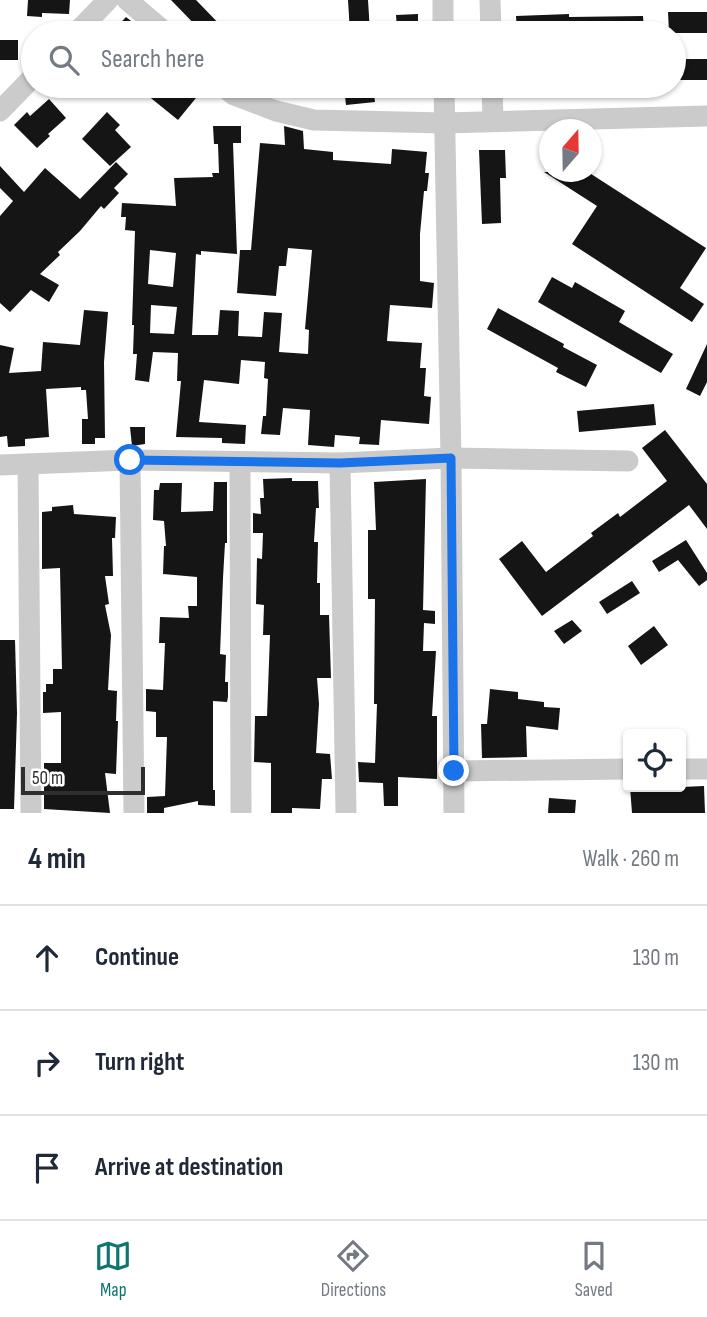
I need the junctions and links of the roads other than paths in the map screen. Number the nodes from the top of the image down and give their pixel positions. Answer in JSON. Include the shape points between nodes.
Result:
{"nodes":[{"id":1,"x":108,"y":0,"type":"edge"},
{"id":2,"x":127,"y":0,"type":"edge"},
{"id":3,"x":443,"y":0,"type":"edge"},
{"id":4,"x":490,"y":0,"type":"edge"},
{"id":5,"x":88,"y":21,"type":"edge"},
{"id":6,"x":152,"y":21,"type":"edge"},
{"id":7,"x":443,"y":21,"type":"edge"},
{"id":8,"x":491,"y":21,"type":"edge"},
{"id":9,"x":21,"y":89,"type":"edge"},
{"id":10,"x":244,"y":98,"type":"edge"},
{"id":11,"x":444,"y":98,"type":"edge"},
{"id":12,"x":492,"y":98,"type":"edge"},
{"id":13,"x":0,"y":111,"type":"edge"},
{"id":14,"x":707,"y":116,"type":"edge"},
{"id":15,"x":492,"y":121,"type":"junction"},
{"id":16,"x":444,"y":123,"type":"junction"},
{"id":17,"x":451,"y":458,"type":"junction"},
{"id":18,"x":130,"y":460,"type":"junction"},
{"id":19,"x":628,"y":461,"type":"dead end"},
{"id":20,"x":240,"y":462,"type":"junction"},
{"id":21,"x":340,"y":463,"type":"junction"},
{"id":22,"x":28,"y":464,"type":"junction"},
{"id":23,"x":0,"y":465,"type":"edge"},
{"id":24,"x":623,"y":769,"type":"edge"},
{"id":25,"x":686,"y":769,"type":"edge"},
{"id":26,"x":707,"y":769,"type":"edge"},
{"id":27,"x":454,"y":771,"type":"junction"},
{"id":28,"x":31,"y":813,"type":"edge"},
{"id":29,"x":134,"y":813,"type":"edge"},
{"id":30,"x":241,"y":813,"type":"edge"},
{"id":31,"x":346,"y":813,"type":"edge"},
{"id":32,"x":454,"y":813,"type":"edge"}],
"edges":[{"from":1,"to":5,"type":"street"},
{"from":2,"to":6,"type":"street"},
{"from":3,"to":7,"type":"street"},
{"from":4,"to":8,"type":"street"},
{"from":9,"to":13,"type":"street"},
{"from":10,"to":16,"type":"street","via":[[314,120]]},
{"from":11,"to":16,"type":"street"},
{"from":12,"to":15,"type":"street"},
{"from":14,"to":15,"type":"street"},
{"from":15,"to":16,"type":"street"},
{"from":16,"to":17,"type":"street"},
{"from":17,"to":19,"type":"street"},
{"from":17,"to":21,"type":"street"},
{"from":17,"to":27,"type":"street"},
{"from":18,"to":20,"type":"street"},
{"from":18,"to":22,"type":"street"},
{"from":18,"to":29,"type":"street"},
{"from":20,"to":21,"type":"street"},
{"from":20,"to":30,"type":"street"},
{"from":21,"to":31,"type":"street"},
{"from":22,"to":23,"type":"street"},
{"from":22,"to":28,"type":"street"},
{"from":24,"to":27,"type":"street"},
{"from":25,"to":26,"type":"street"},
{"from":27,"to":32,"type":"street"}]}
